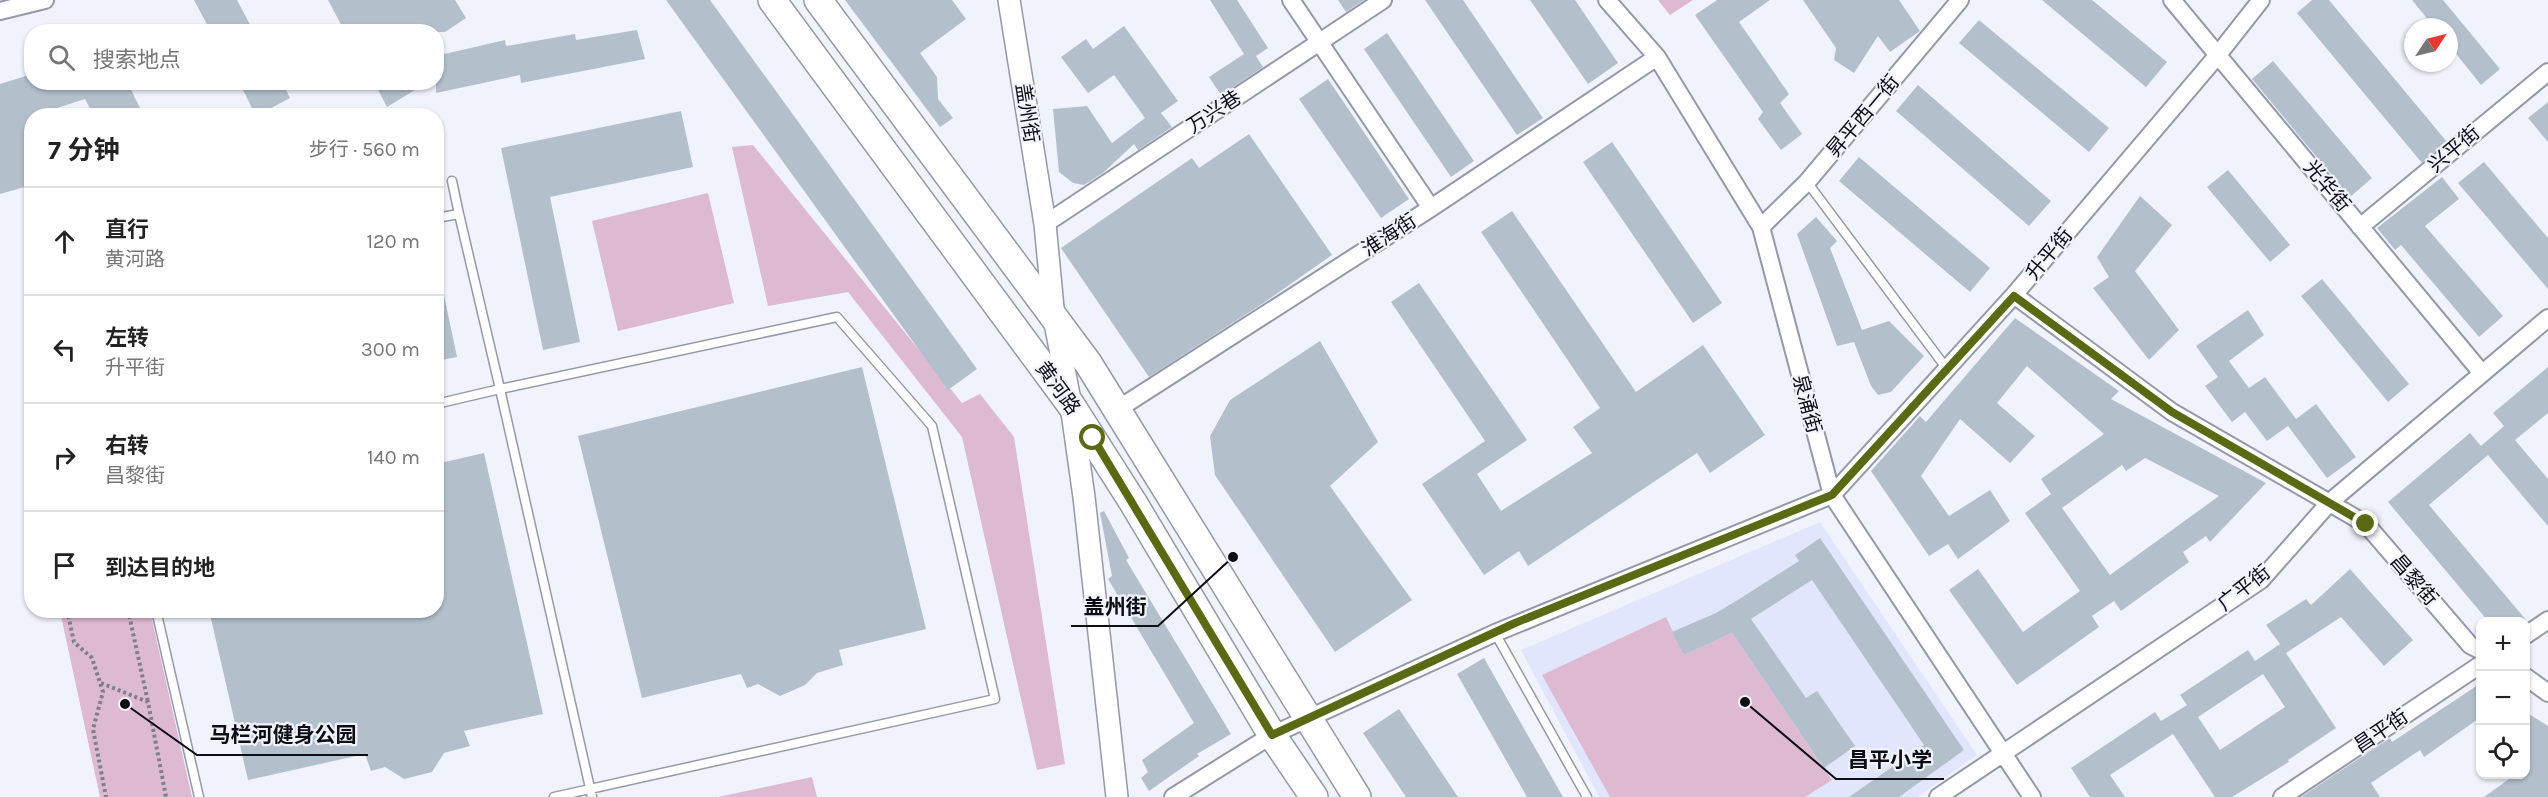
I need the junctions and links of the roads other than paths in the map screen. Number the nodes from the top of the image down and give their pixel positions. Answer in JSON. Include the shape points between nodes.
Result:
{"nodes":[{"id":1,"x":45,"y":0,"type":"edge"},
{"id":2,"x":772,"y":0,"type":"edge"},
{"id":3,"x":818,"y":0,"type":"edge"},
{"id":4,"x":1009,"y":0,"type":"edge"},
{"id":5,"x":1291,"y":0,"type":"edge"},
{"id":6,"x":1383,"y":0,"type":"edge"},
{"id":7,"x":1607,"y":0,"type":"edge"},
{"id":8,"x":1960,"y":0,"type":"edge"},
{"id":9,"x":2172,"y":0,"type":"edge"},
{"id":10,"x":2261,"y":0,"type":"edge"},
{"id":11,"x":0,"y":11,"type":"edge"},
{"id":12,"x":1320,"y":43,"type":"junction"},
{"id":13,"x":2217,"y":56,"type":"junction"},
{"id":14,"x":1657,"y":57,"type":"junction"},
{"id":15,"x":2548,"y":72,"type":"edge"},
{"id":16,"x":452,"y":181,"type":"dead end"},
{"id":17,"x":1807,"y":182,"type":"junction"},
{"id":18,"x":1431,"y":208,"type":"junction"},
{"id":19,"x":459,"y":214,"type":"junction"},
{"id":20,"x":444,"y":217,"type":"edge"},
{"id":21,"x":1045,"y":224,"type":"junction"},
{"id":22,"x":1761,"y":227,"type":"junction"},
{"id":23,"x":2360,"y":227,"type":"junction"},
{"id":24,"x":2014,"y":296,"type":"junction"},
{"id":25,"x":1054,"y":318,"type":"junction"},
{"id":26,"x":2548,"y":318,"type":"edge"},
{"id":27,"x":1947,"y":369,"type":"junction"},
{"id":28,"x":2481,"y":372,"type":"junction"},
{"id":29,"x":500,"y":389,"type":"junction"},
{"id":30,"x":444,"y":402,"type":"edge"},
{"id":31,"x":1071,"y":405,"type":"junction"},
{"id":32,"x":1118,"y":409,"type":"junction"},
{"id":33,"x":1832,"y":495,"type":"junction"},
{"id":34,"x":2331,"y":502,"type":"junction"},
{"id":35,"x":158,"y":618,"type":"edge"},
{"id":36,"x":2548,"y":620,"type":"edge"},
{"id":37,"x":2530,"y":632,"type":"edge"},
{"id":38,"x":1495,"y":633,"type":"junction"},
{"id":39,"x":2476,"y":648,"type":"edge"},
{"id":40,"x":2476,"y":668,"type":"edge"},
{"id":41,"x":2530,"y":680,"type":"edge"},
{"id":42,"x":2548,"y":693,"type":"edge"},
{"id":43,"x":1308,"y":718,"type":"junction"},
{"id":44,"x":1272,"y":735,"type":"junction"},
{"id":45,"x":2003,"y":753,"type":"junction"},
{"id":46,"x":591,"y":793,"type":"edge"},
{"id":47,"x":199,"y":797,"type":"edge"},
{"id":48,"x":554,"y":797,"type":"edge"},
{"id":49,"x":1117,"y":797,"type":"edge"},
{"id":50,"x":1173,"y":797,"type":"edge"},
{"id":51,"x":1314,"y":797,"type":"edge"},
{"id":52,"x":1358,"y":797,"type":"edge"},
{"id":53,"x":1587,"y":797,"type":"edge"},
{"id":54,"x":1938,"y":797,"type":"edge"},
{"id":55,"x":2032,"y":797,"type":"edge"},
{"id":56,"x":2283,"y":797,"type":"edge"}],
"edges":[{"from":1,"to":11,"type":"street"},
{"from":2,"to":31,"type":"main road","name":"黄河路"},
{"from":3,"to":25,"type":"main road","name":"黄河路"},
{"from":4,"to":21,"type":"street","name":"盖州街"},
{"from":5,"to":12,"type":"street"},
{"from":6,"to":12,"type":"street","name":"万兴巷"},
{"from":7,"to":14,"type":"street","name":"泉涌街"},
{"from":8,"to":17,"type":"street","name":"昇平西一街"},
{"from":9,"to":13,"type":"street","name":"光华街"},
{"from":10,"to":13,"type":"street","name":"升平街"},
{"from":12,"to":18,"type":"street"},
{"from":12,"to":21,"type":"street","name":"万兴巷"},
{"from":13,"to":23,"type":"street","name":"光华街"},
{"from":13,"to":24,"type":"street","name":"升平街"},
{"from":14,"to":18,"type":"street","name":"淮海街"},
{"from":14,"to":22,"type":"street","name":"泉涌街"},
{"from":15,"to":23,"type":"street","name":"兴平街"},
{"from":16,"to":19,"type":"lane"},
{"from":17,"to":22,"type":"street","name":"昇平西一街"},
{"from":17,"to":27,"type":"lane"},
{"from":18,"to":32,"type":"street","name":"淮海街"},
{"from":19,"to":20,"type":"lane"},
{"from":19,"to":29,"type":"lane"},
{"from":21,"to":25,"type":"street","name":"盖州街"},
{"from":22,"to":33,"type":"street","name":"泉涌街"},
{"from":23,"to":28,"type":"street","name":"光华街"},
{"from":24,"to":27,"type":"street","name":"升平街"},
{"from":24,"to":34,"type":"street","name":"昌黎街","via":[[2172,412]]},
{"from":25,"to":31,"type":"street","name":"盖州街"},
{"from":25,"to":32,"type":"main road","name":"黄河路"},
{"from":26,"to":28,"type":"street","name":"广平街"},
{"from":27,"to":33,"type":"street","name":"升平街"},
{"from":28,"to":34,"type":"street","name":"广平街"},
{"from":29,"to":30,"type":"lane"},
{"from":29,"to":46,"type":"lane"},
{"from":29,"to":46,"type":"lane","via":[[837,317],[933,426],[990,676],[995,699]]},
{"from":31,"to":44,"type":"main road","name":"黄河路"},
{"from":31,"to":49,"type":"street","name":"盖州街"},
{"from":32,"to":43,"type":"main road","name":"黄河路"},
{"from":33,"to":38,"type":"street","name":"升平街"},
{"from":33,"to":45,"type":"street","name":"泉涌街"},
{"from":34,"to":39,"type":"street","name":"昌黎街","via":[[2366,524]]},
{"from":34,"to":45,"type":"street","name":"广平街","via":[[2261,580]]},
{"from":35,"to":47,"type":"lane"},
{"from":36,"to":37,"type":"street"},
{"from":38,"to":43,"type":"street","name":"升平街"},
{"from":38,"to":53,"type":"lane"},
{"from":40,"to":56,"type":"street","name":"昌平街"},
{"from":41,"to":42,"type":"street"},
{"from":43,"to":44,"type":"street","name":"升平街"},
{"from":43,"to":52,"type":"main road","name":"黄河路"},
{"from":44,"to":50,"type":"street","name":"升平街"},
{"from":44,"to":51,"type":"main road","name":"黄河路"},
{"from":45,"to":54,"type":"street","name":"广平街"},
{"from":45,"to":55,"type":"street","name":"泉涌街"},
{"from":46,"to":48,"type":"lane"}]}
